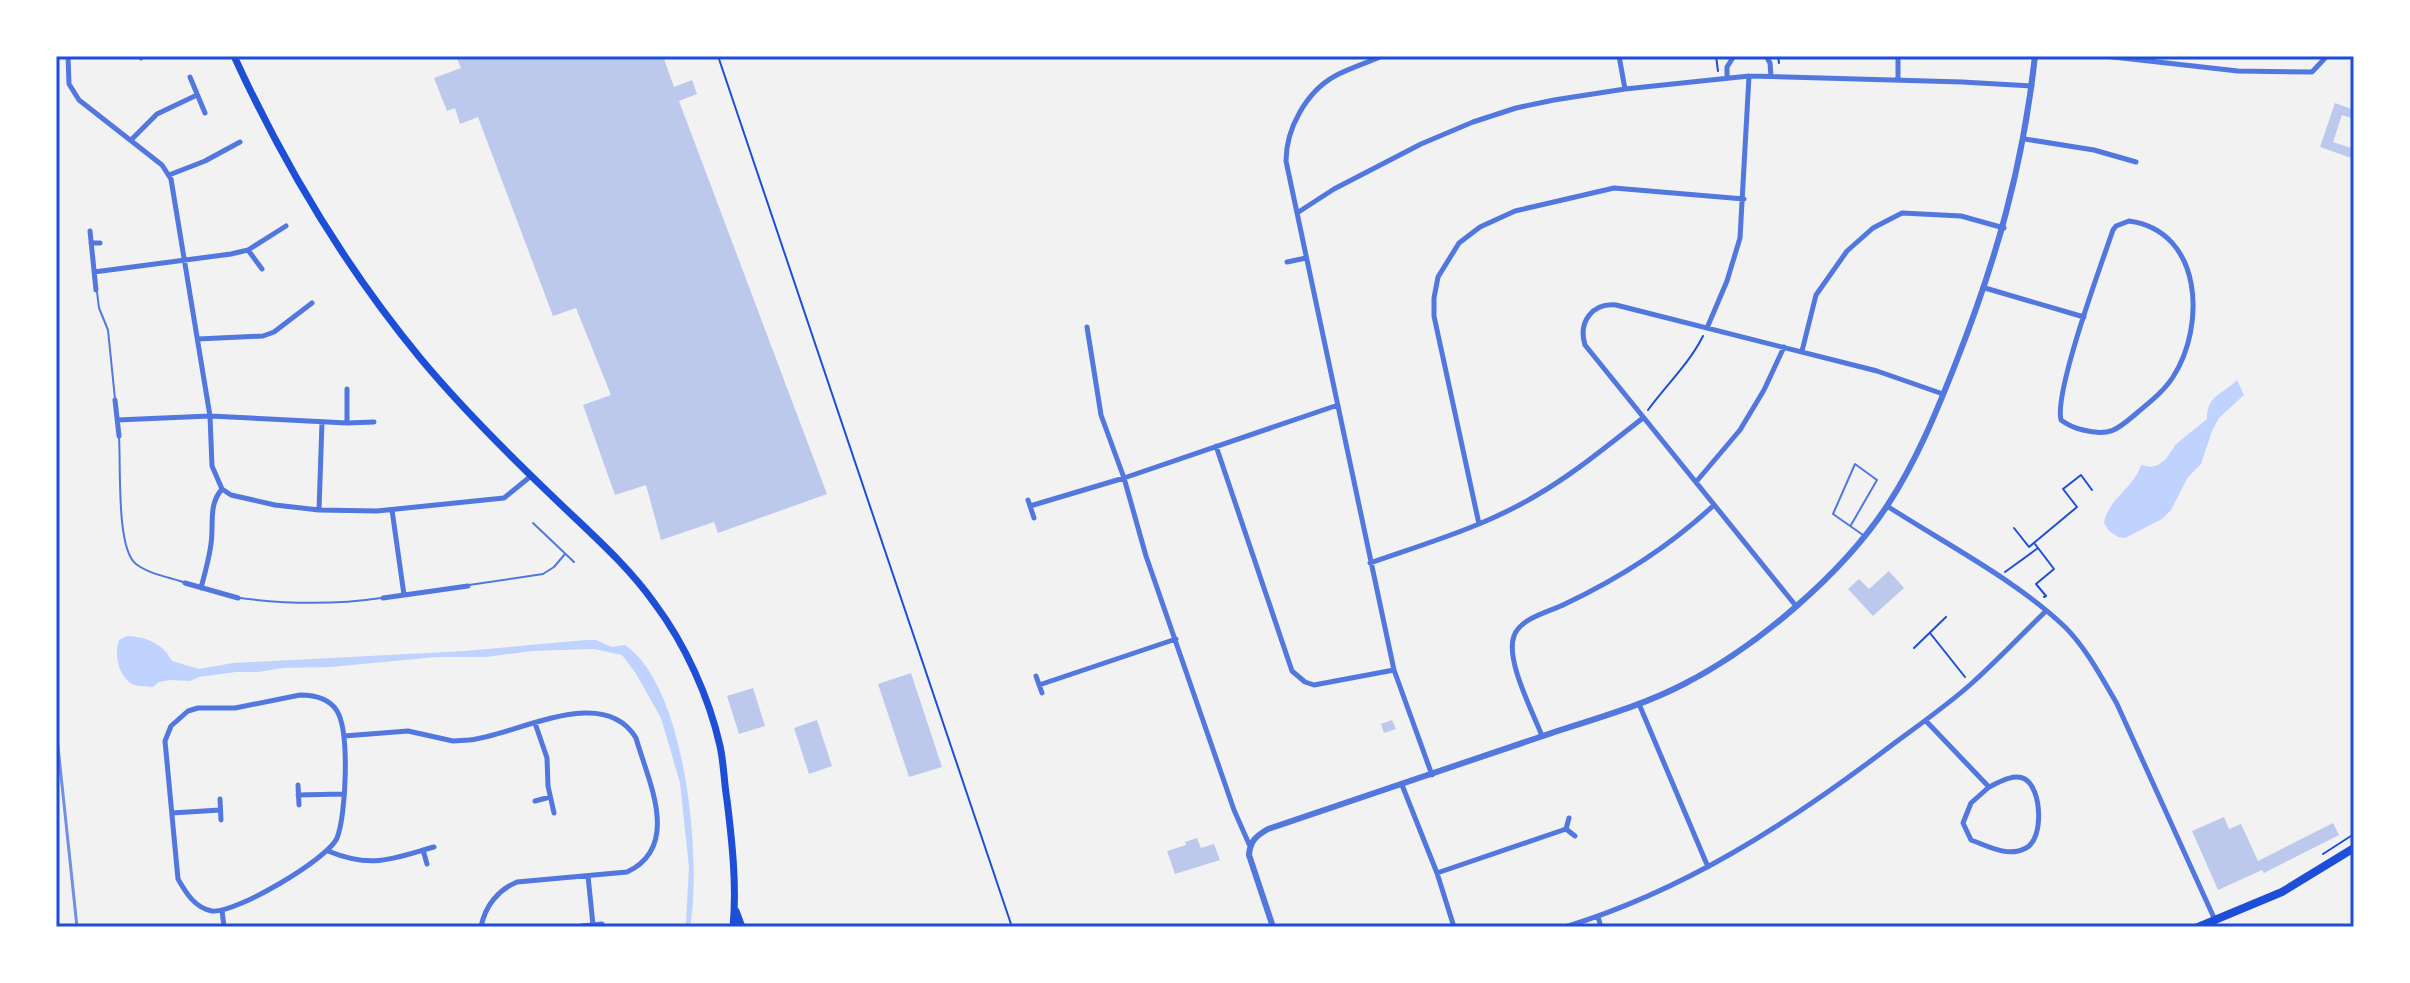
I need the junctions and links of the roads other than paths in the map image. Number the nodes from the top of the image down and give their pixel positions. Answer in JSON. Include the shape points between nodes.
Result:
{"nodes":[{"id":1,"x":68,"y":56,"type":"edge"},
{"id":2,"x":234,"y":56,"type":"edge"},
{"id":3,"x":1382,"y":56,"type":"edge"},
{"id":4,"x":1619,"y":56,"type":"edge"},
{"id":5,"x":1766,"y":56,"type":"edge"},
{"id":6,"x":1898,"y":56,"type":"edge"},
{"id":7,"x":2035,"y":56,"type":"edge"},
{"id":8,"x":2104,"y":56,"type":"edge"},
{"id":9,"x":2327,"y":56,"type":"edge"},
{"id":10,"x":1731,"y":57,"type":"edge"},
{"id":11,"x":2142,"y":59,"type":"edge"},
{"id":12,"x":1749,"y":76,"type":"junction"},
{"id":13,"x":1771,"y":76,"type":"junction"},
{"id":14,"x":190,"y":77,"type":"dead end"},
{"id":15,"x":1727,"y":77,"type":"junction"},
{"id":16,"x":1898,"y":80,"type":"junction"},
{"id":17,"x":2032,"y":86,"type":"junction"},
{"id":18,"x":1625,"y":89,"type":"junction"},
{"id":19,"x":197,"y":95,"type":"junction"},
{"id":20,"x":205,"y":113,"type":"dead end"},
{"id":21,"x":132,"y":139,"type":"junction"},
{"id":22,"x":2025,"y":139,"type":"junction"},
{"id":23,"x":240,"y":142,"type":"dead end"},
{"id":24,"x":2136,"y":162,"type":"dead end"},
{"id":25,"x":169,"y":175,"type":"junction"},
{"id":26,"x":1744,"y":199,"type":"junction"},
{"id":27,"x":1297,"y":213,"type":"junction"},
{"id":28,"x":286,"y":226,"type":"dead end"},
{"id":29,"x":2004,"y":228,"type":"junction"},
{"id":30,"x":90,"y":231,"type":"dead end"},
{"id":31,"x":91,"y":243,"type":"junction"},
{"id":32,"x":100,"y":243,"type":"dead end"},
{"id":33,"x":248,"y":250,"type":"junction"},
{"id":34,"x":1306,"y":258,"type":"junction"},
{"id":35,"x":184,"y":261,"type":"junction"},
{"id":36,"x":1287,"y":262,"type":"dead end"},
{"id":37,"x":262,"y":269,"type":"dead end"},
{"id":38,"x":94,"y":272,"type":"junction"},
{"id":39,"x":1985,"y":288,"type":"junction"},
{"id":40,"x":96,"y":290,"type":"joint"},
{"id":41,"x":312,"y":303,"type":"dead end"},
{"id":42,"x":2084,"y":317,"type":"junction"},
{"id":43,"x":1087,"y":327,"type":"dead end"},
{"id":44,"x":1707,"y":328,"type":"junction"},
{"id":45,"x":198,"y":339,"type":"junction"},
{"id":46,"x":1784,"y":347,"type":"junction"},
{"id":47,"x":1802,"y":351,"type":"junction"},
{"id":48,"x":347,"y":389,"type":"dead end"},
{"id":49,"x":1943,"y":394,"type":"junction"},
{"id":50,"x":115,"y":400,"type":"joint"},
{"id":51,"x":1338,"y":405,"type":"junction"},
{"id":52,"x":210,"y":416,"type":"junction"},
{"id":53,"x":1643,"y":418,"type":"junction"},
{"id":54,"x":117,"y":420,"type":"junction"},
{"id":55,"x":322,"y":422,"type":"junction"},
{"id":56,"x":374,"y":422,"type":"dead end"},
{"id":57,"x":347,"y":423,"type":"junction"},
{"id":58,"x":119,"y":436,"type":"joint"},
{"id":59,"x":1216,"y":446,"type":"junction"},
{"id":60,"x":531,"y":476,"type":"junction"},
{"id":61,"x":1124,"y":478,"type":"junction"},
{"id":62,"x":1696,"y":482,"type":"junction"},
{"id":63,"x":222,"y":489,"type":"junction"},
{"id":64,"x":1714,"y":505,"type":"junction"},
{"id":65,"x":1887,"y":506,"type":"junction"},
{"id":66,"x":319,"y":510,"type":"junction"},
{"id":67,"x":392,"y":510,"type":"junction"},
{"id":68,"x":1034,"y":518,"type":"dead end"},
{"id":69,"x":533,"y":523,"type":"dead end"},
{"id":70,"x":1479,"y":524,"type":"junction"},
{"id":71,"x":1851,"y":525,"type":"junction"},
{"id":72,"x":1864,"y":536,"type":"junction"},
{"id":73,"x":565,"y":554,"type":"junction"},
{"id":74,"x":574,"y":562,"type":"dead end"},
{"id":75,"x":1370,"y":563,"type":"junction"},
{"id":76,"x":185,"y":583,"type":"joint"},
{"id":77,"x":468,"y":586,"type":"joint"},
{"id":78,"x":201,"y":588,"type":"junction"},
{"id":79,"x":404,"y":595,"type":"junction"},
{"id":80,"x":238,"y":598,"type":"joint"},
{"id":81,"x":383,"y":598,"type":"joint"},
{"id":82,"x":1796,"y":606,"type":"junction"},
{"id":83,"x":2046,"y":611,"type":"junction"},
{"id":84,"x":1176,"y":639,"type":"junction"},
{"id":85,"x":1394,"y":670,"type":"junction"},
{"id":86,"x":1036,"y":676,"type":"dead end"},
{"id":87,"x":1039,"y":685,"type":"junction"},
{"id":88,"x":1042,"y":693,"type":"dead end"},
{"id":89,"x":1639,"y":704,"type":"junction"},
{"id":90,"x":1926,"y":721,"type":"junction"},
{"id":91,"x":535,"y":723,"type":"junction"},
{"id":92,"x":344,"y":736,"type":"junction"},
{"id":93,"x":1542,"y":736,"type":"junction"},
{"id":94,"x":1432,"y":775,"type":"junction"},
{"id":95,"x":298,"y":785,"type":"dead end"},
{"id":96,"x":1402,"y":785,"type":"junction"},
{"id":97,"x":1989,"y":787,"type":"junction"},
{"id":98,"x":343,"y":794,"type":"junction"},
{"id":99,"x":298,"y":795,"type":"junction"},
{"id":100,"x":550,"y":797,"type":"junction"},
{"id":101,"x":220,"y":799,"type":"dead end"},
{"id":102,"x":535,"y":801,"type":"dead end"},
{"id":103,"x":299,"y":805,"type":"dead end"},
{"id":104,"x":220,"y":810,"type":"junction"},
{"id":105,"x":172,"y":813,"type":"junction"},
{"id":106,"x":554,"y":813,"type":"dead end"},
{"id":107,"x":1569,"y":818,"type":"dead end"},
{"id":108,"x":221,"y":820,"type":"dead end"},
{"id":109,"x":1566,"y":829,"type":"junction"},
{"id":110,"x":1575,"y":836,"type":"dead end"},
{"id":111,"x":1249,"y":844,"type":"junction"},
{"id":112,"x":434,"y":847,"type":"dead end"},
{"id":113,"x":2354,"y":848,"type":"edge"},
{"id":114,"x":423,"y":850,"type":"junction"},
{"id":115,"x":328,"y":851,"type":"junction"},
{"id":116,"x":427,"y":864,"type":"dead end"},
{"id":117,"x":1708,"y":867,"type":"junction"},
{"id":118,"x":1437,"y":873,"type":"junction"},
{"id":119,"x":588,"y":876,"type":"junction"},
{"id":120,"x":735,"y":909,"type":"junction"},
{"id":121,"x":222,"y":910,"type":"junction"},
{"id":122,"x":1598,"y":917,"type":"junction"},
{"id":123,"x":2215,"y":921,"type":"junction"},
{"id":124,"x":602,"y":924,"type":"dead end"},
{"id":125,"x":593,"y":925,"type":"junction"},
{"id":126,"x":581,"y":926,"type":"edge"},
{"id":127,"x":224,"y":927,"type":"edge"},
{"id":128,"x":481,"y":927,"type":"edge"},
{"id":129,"x":733,"y":927,"type":"edge"},
{"id":130,"x":742,"y":927,"type":"edge"},
{"id":131,"x":1273,"y":927,"type":"edge"},
{"id":132,"x":1454,"y":927,"type":"edge"},
{"id":133,"x":1565,"y":927,"type":"edge"},
{"id":134,"x":1601,"y":927,"type":"edge"},
{"id":135,"x":2198,"y":927,"type":"edge"}],
"edges":[{"from":1,"to":21,"type":"street","via":[[72,91]]},
{"from":2,"to":60,"type":"main road","via":[[302,187],[357,274],[448,390]]},
{"from":3,"to":27,"type":"street","via":[[1334,77],[1299,113],[1286,155]]},
{"from":4,"to":18,"type":"street"},
{"from":5,"to":13,"type":"street"},
{"from":6,"to":16,"type":"street"},
{"from":7,"to":17,"type":"street"},
{"from":8,"to":11,"type":"street"},
{"from":9,"to":11,"type":"street","via":[[2312,72],[2238,71]]},
{"from":10,"to":15,"type":"street"},
{"from":12,"to":13,"type":"street"},
{"from":12,"to":15,"type":"street"},
{"from":12,"to":26,"type":"street"},
{"from":13,"to":16,"type":"street"},
{"from":14,"to":19,"type":"street"},
{"from":15,"to":18,"type":"street"},
{"from":16,"to":17,"type":"street"},
{"from":17,"to":22,"type":"street"},
{"from":18,"to":27,"type":"street","via":[[1541,103],[1473,122],[1421,144]]},
{"from":19,"to":20,"type":"street"},
{"from":19,"to":21,"type":"street","via":[[157,114]]},
{"from":21,"to":25,"type":"street"},
{"from":22,"to":24,"type":"street"},
{"from":22,"to":29,"type":"street"},
{"from":23,"to":25,"type":"street"},
{"from":25,"to":35,"type":"street"},
{"from":26,"to":44,"type":"street","via":[[1740,238]]},
{"from":26,"to":70,"type":"street","via":[[1614,188],[1515,211],[1459,243],[1438,277],[1434,316]]},
{"from":27,"to":34,"type":"street"},
{"from":28,"to":33,"type":"street"},
{"from":29,"to":39,"type":"street"},
{"from":29,"to":47,"type":"street","via":[[1961,216],[1902,213],[1873,228],[1847,251],[1816,295]]},
{"from":30,"to":31,"type":"street"},
{"from":31,"to":32,"type":"street"},
{"from":31,"to":38,"type":"street"},
{"from":33,"to":35,"type":"street"},
{"from":33,"to":37,"type":"street"},
{"from":34,"to":36,"type":"street"},
{"from":34,"to":51,"type":"street"},
{"from":35,"to":38,"type":"street"},
{"from":35,"to":45,"type":"street"},
{"from":38,"to":40,"type":"street"},
{"from":39,"to":42,"type":"street"},
{"from":39,"to":49,"type":"street"},
{"from":40,"to":50,"type":"lane","via":[[108,330]]},
{"from":41,"to":45,"type":"street","via":[[263,336]]},
{"from":42,"to":42,"type":"street","via":[[2060,413],[2070,427],[2100,434],[2116,430],[2156,397],[2181,362],[2191,299],[2190,273],[2178,247],[2147,225],[2129,221],[2116,226]]},
{"from":43,"to":61,"type":"street","via":[[1101,415]]},
{"from":44,"to":46,"type":"street"},
{"from":44,"to":53,"type":"street","via":[[1607,304],[1585,321],[1585,345]]},
{"from":45,"to":52,"type":"street"},
{"from":46,"to":47,"type":"street"},
{"from":46,"to":62,"type":"street","via":[[1740,430]]},
{"from":47,"to":49,"type":"street"},
{"from":48,"to":57,"type":"street"},
{"from":49,"to":65,"type":"street"},
{"from":50,"to":54,"type":"street"},
{"from":51,"to":59,"type":"street"},
{"from":51,"to":75,"type":"street"},
{"from":52,"to":54,"type":"street"},
{"from":52,"to":55,"type":"street"},
{"from":52,"to":63,"type":"street","via":[[212,466]]},
{"from":53,"to":62,"type":"street"},
{"from":53,"to":70,"type":"street","via":[[1536,496]]},
{"from":54,"to":58,"type":"street"},
{"from":55,"to":57,"type":"street"},
{"from":55,"to":66,"type":"street"},
{"from":56,"to":57,"type":"street"},
{"from":58,"to":76,"type":"lane","via":[[124,543],[134,563]]},
{"from":59,"to":61,"type":"street"},
{"from":59,"to":85,"type":"street","via":[[1297,677],[1314,685]]},
{"from":60,"to":67,"type":"street","via":[[504,498]]},
{"from":60,"to":120,"type":"main road","via":[[639,582],[698,680],[720,748]]},
{"from":61,"to":68,"type":"street","via":[[1029,503]]},
{"from":61,"to":84,"type":"street"},
{"from":62,"to":64,"type":"street"},
{"from":63,"to":66,"type":"street","via":[[250,500]]},
{"from":63,"to":78,"type":"street","via":[[213,505]]},
{"from":64,"to":82,"type":"street"},
{"from":64,"to":93,"type":"street","via":[[1642,562],[1521,624],[1514,634],[1514,663]]},
{"from":65,"to":72,"type":"street"},
{"from":65,"to":83,"type":"street"},
{"from":66,"to":67,"type":"street"},
{"from":67,"to":79,"type":"street"},
{"from":69,"to":73,"type":"lane"},
{"from":70,"to":75,"type":"street"},
{"from":71,"to":71,"type":"lane","via":[[1833,514],[1855,464],[1877,480]]},
{"from":71,"to":72,"type":"lane"},
{"from":72,"to":82,"type":"street"},
{"from":73,"to":74,"type":"lane"},
{"from":73,"to":77,"type":"lane","via":[[543,574]]},
{"from":75,"to":85,"type":"street"},
{"from":76,"to":78,"type":"street"},
{"from":77,"to":79,"type":"street"},
{"from":78,"to":80,"type":"street"},
{"from":79,"to":81,"type":"street"},
{"from":80,"to":81,"type":"lane","via":[[306,603]]},
{"from":82,"to":89,"type":"street","via":[[1686,684]]},
{"from":83,"to":90,"type":"street"},
{"from":83,"to":123,"type":"street","via":[[2067,629],[2117,704]]},
{"from":84,"to":87,"type":"street"},
{"from":84,"to":111,"type":"street"},
{"from":85,"to":94,"type":"street"},
{"from":86,"to":87,"type":"street"},
{"from":87,"to":88,"type":"street"},
{"from":89,"to":93,"type":"street"},
{"from":89,"to":117,"type":"street"},
{"from":90,"to":97,"type":"street"},
{"from":90,"to":117,"type":"street","via":[[1817,802]]},
{"from":91,"to":92,"type":"street","via":[[469,740],[408,731]]},
{"from":91,"to":100,"type":"street","via":[[547,758]]},
{"from":91,"to":119,"type":"street","via":[[598,713],[623,722],[636,738],[657,813],[654,847],[641,865],[627,872]]},
{"from":92,"to":98,"type":"street"},
{"from":92,"to":105,"type":"street","via":[[337,711],[315,695],[188,711],[171,726],[165,741]]},
{"from":93,"to":94,"type":"street"},
{"from":94,"to":96,"type":"street"},
{"from":95,"to":99,"type":"street"},
{"from":96,"to":111,"type":"street","via":[[1268,829]]},
{"from":96,"to":118,"type":"street"},
{"from":97,"to":97,"type":"street","via":[[2021,777],[2033,790],[2037,833],[2025,850],[2003,852],[1971,840],[1963,823],[1971,803]]},
{"from":98,"to":99,"type":"street"},
{"from":98,"to":115,"type":"street","via":[[337,837]]},
{"from":99,"to":103,"type":"street"},
{"from":100,"to":102,"type":"street"},
{"from":100,"to":106,"type":"street"},
{"from":101,"to":104,"type":"street"},
{"from":104,"to":105,"type":"street"},
{"from":104,"to":108,"type":"street"},
{"from":105,"to":121,"type":"street","via":[[178,879],[188,897],[204,908]]},
{"from":107,"to":109,"type":"street"},
{"from":109,"to":110,"type":"street"},
{"from":109,"to":118,"type":"street"},
{"from":111,"to":131,"type":"street"},
{"from":112,"to":114,"type":"street"},
{"from":113,"to":123,"type":"main road","via":[[2282,892]]},
{"from":114,"to":115,"type":"street","via":[[383,862],[350,860]]},
{"from":114,"to":116,"type":"street"},
{"from":115,"to":121,"type":"street","via":[[260,895]]},
{"from":117,"to":122,"type":"street"},
{"from":118,"to":132,"type":"street"},
{"from":119,"to":125,"type":"street"},
{"from":119,"to":128,"type":"street","via":[[530,879],[508,886],[490,903]]},
{"from":120,"to":129,"type":"main road"},
{"from":120,"to":130,"type":"main road"},
{"from":121,"to":127,"type":"street"},
{"from":122,"to":133,"type":"street"},
{"from":122,"to":134,"type":"street"},
{"from":123,"to":135,"type":"main road"},
{"from":124,"to":125,"type":"street"},
{"from":125,"to":126,"type":"street"}]}
